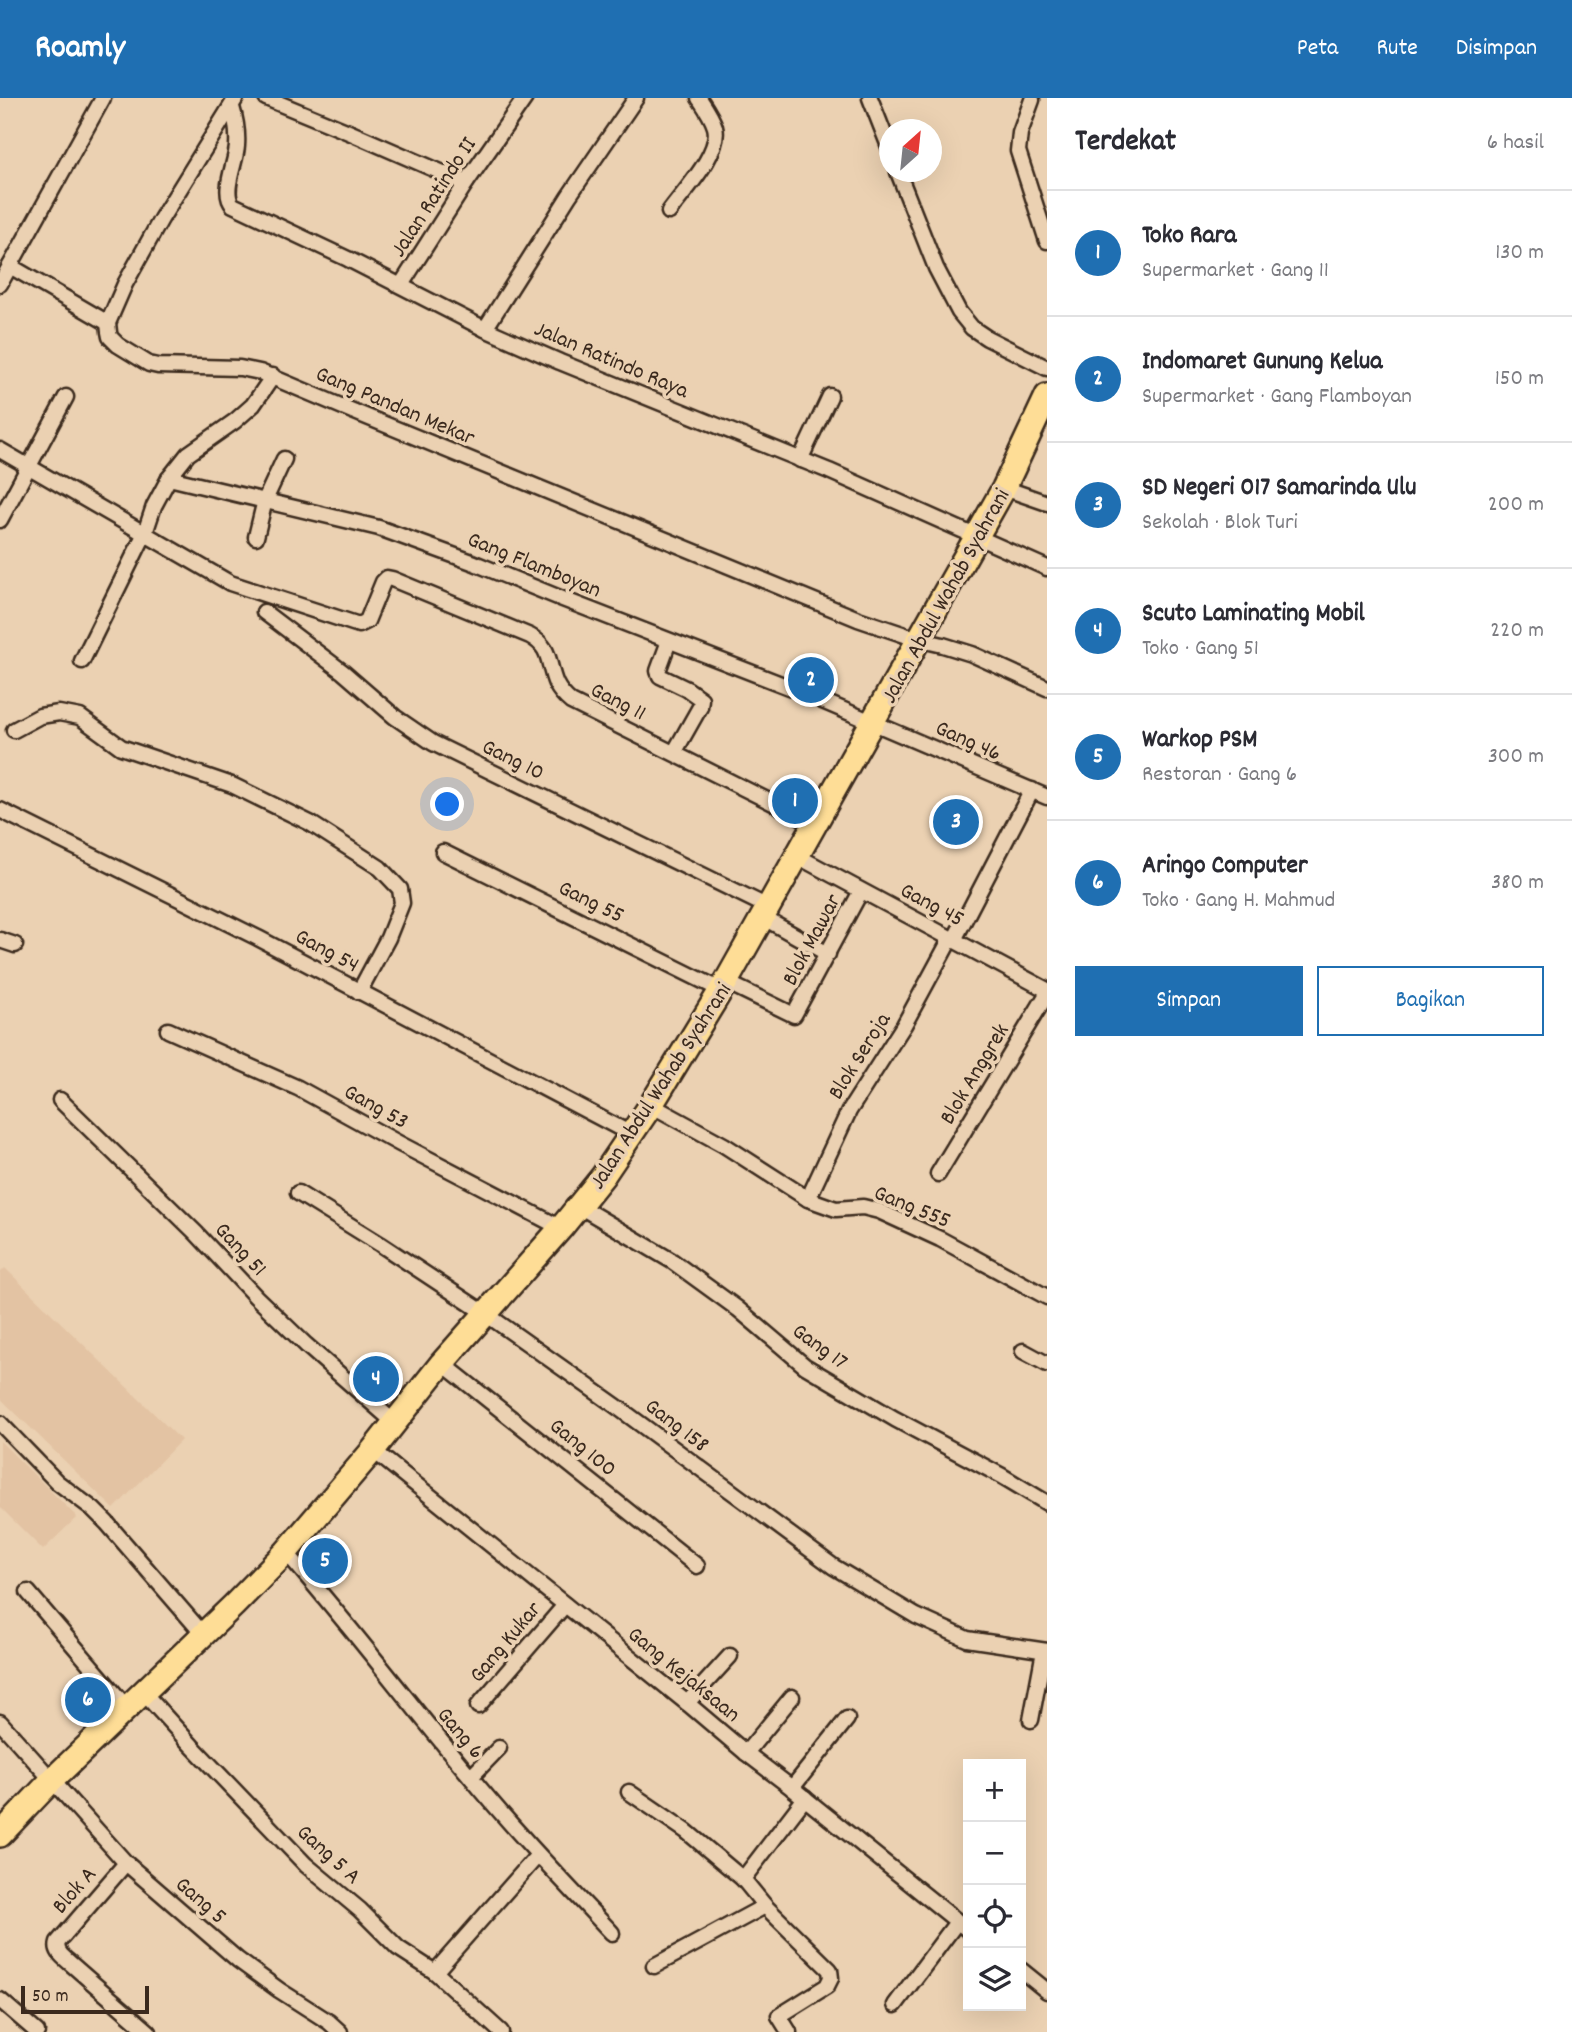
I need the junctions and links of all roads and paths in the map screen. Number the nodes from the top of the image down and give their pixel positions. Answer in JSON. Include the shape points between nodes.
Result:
{"nodes":[{"id":1,"x":103,"y":98,"type":"edge"},
{"id":2,"x":266,"y":98,"type":"edge"},
{"id":3,"x":525,"y":98,"type":"edge"},
{"id":4,"x":636,"y":98,"type":"edge"},
{"id":5,"x":699,"y":98,"type":"edge"},
{"id":6,"x":870,"y":98,"type":"edge"},
{"id":7,"x":1032,"y":100,"type":"dead end"},
{"id":8,"x":234,"y":102,"type":"edge"},
{"id":9,"x":879,"y":121,"type":"edge"},
{"id":10,"x":902,"y":182,"type":"edge"},
{"id":11,"x":467,"y":183,"type":"junction"},
{"id":12,"x":669,"y":212,"type":"dead end"},
{"id":13,"x":1047,"y":241,"type":"edge"},
{"id":14,"x":10,"y":266,"type":"junction"},
{"id":15,"x":0,"y":284,"type":"edge"},
{"id":16,"x":401,"y":285,"type":"junction"},
{"id":17,"x":108,"y":323,"type":"junction"},
{"id":18,"x":485,"y":329,"type":"junction"},
{"id":19,"x":1047,"y":368,"type":"edge"},
{"id":20,"x":273,"y":376,"type":"junction"},
{"id":21,"x":830,"y":396,"type":"dead end"},
{"id":22,"x":1047,"y":396,"type":"edge"},
{"id":23,"x":66,"y":397,"type":"dead end"},
{"id":24,"x":1041,"y":426,"type":"edge"},
{"id":25,"x":0,"y":450,"type":"edge"},
{"id":26,"x":284,"y":459,"type":"dead end"},
{"id":27,"x":800,"y":460,"type":"junction"},
{"id":28,"x":28,"y":467,"type":"junction"},
{"id":29,"x":169,"y":478,"type":"junction"},
{"id":30,"x":1004,"y":488,"type":"junction"},
{"id":31,"x":265,"y":500,"type":"junction"},
{"id":32,"x":1047,"y":503,"type":"edge"},
{"id":33,"x":0,"y":520,"type":"edge"},
{"id":34,"x":145,"y":533,"type":"junction"},
{"id":35,"x":256,"y":537,"type":"dead end"},
{"id":36,"x":974,"y":538,"type":"junction"},
{"id":37,"x":1047,"y":569,"type":"edge"},
{"id":38,"x":264,"y":612,"type":"dead end"},
{"id":39,"x":917,"y":639,"type":"junction"},
{"id":40,"x":668,"y":641,"type":"junction"},
{"id":41,"x":82,"y":661,"type":"dead end"},
{"id":42,"x":1047,"y":688,"type":"edge"},
{"id":43,"x":873,"y":722,"type":"junction"},
{"id":44,"x":14,"y":730,"type":"dead end"},
{"id":45,"x":674,"y":753,"type":"junction"},
{"id":46,"x":1032,"y":790,"type":"junction"},
{"id":47,"x":1047,"y":797,"type":"edge"},
{"id":48,"x":0,"y":810,"type":"edge"},
{"id":49,"x":815,"y":824,"type":"junction"},
{"id":50,"x":443,"y":852,"type":"dead end"},
{"id":51,"x":797,"y":856,"type":"junction"},
{"id":52,"x":862,"y":891,"type":"junction"},
{"id":53,"x":765,"y":912,"type":"junction"},
{"id":54,"x":953,"y":939,"type":"junction"},
{"id":55,"x":0,"y":940,"type":"edge"},
{"id":56,"x":15,"y":945,"type":"dead end"},
{"id":57,"x":828,"y":954,"type":"junction"},
{"id":58,"x":724,"y":986,"type":"junction"},
{"id":59,"x":359,"y":992,"type":"junction"},
{"id":60,"x":1047,"y":992,"type":"edge"},
{"id":61,"x":168,"y":1030,"type":"dead end"},
{"id":62,"x":60,"y":1100,"type":"dead end"},
{"id":63,"x":651,"y":1105,"type":"junction"},
{"id":64,"x":631,"y":1134,"type":"junction"},
{"id":65,"x":938,"y":1174,"type":"dead end"},
{"id":66,"x":298,"y":1193,"type":"dead end"},
{"id":67,"x":808,"y":1199,"type":"junction"},
{"id":68,"x":579,"y":1206,"type":"junction"},
{"id":69,"x":561,"y":1228,"type":"junction"},
{"id":70,"x":1047,"y":1297,"type":"edge"},
{"id":71,"x":486,"y":1314,"type":"junction"},
{"id":72,"x":1023,"y":1351,"type":"dead end"},
{"id":73,"x":442,"y":1363,"type":"junction"},
{"id":74,"x":1047,"y":1364,"type":"edge"},
{"id":75,"x":0,"y":1423,"type":"edge"},
{"id":76,"x":395,"y":1423,"type":"junction"},
{"id":77,"x":373,"y":1450,"type":"junction"},
{"id":78,"x":1047,"y":1503,"type":"edge"},
{"id":79,"x":286,"y":1552,"type":"junction"},
{"id":80,"x":697,"y":1566,"type":"dead end"},
{"id":81,"x":28,"y":1592,"type":"dead end"},
{"id":82,"x":565,"y":1605,"type":"junction"},
{"id":83,"x":203,"y":1634,"type":"junction"},
{"id":84,"x":1046,"y":1651,"type":"edge"},
{"id":85,"x":730,"y":1656,"type":"dead end"},
{"id":86,"x":792,"y":1697,"type":"dead end"},
{"id":87,"x":136,"y":1700,"type":"junction"},
{"id":88,"x":687,"y":1703,"type":"junction"},
{"id":89,"x":478,"y":1706,"type":"dead end"},
{"id":90,"x":847,"y":1720,"type":"dead end"},
{"id":91,"x":1031,"y":1720,"type":"dead end"},
{"id":92,"x":0,"y":1722,"type":"edge"},
{"id":93,"x":499,"y":1748,"type":"dead end"},
{"id":94,"x":746,"y":1754,"type":"junction"},
{"id":95,"x":471,"y":1777,"type":"junction"},
{"id":96,"x":52,"y":1780,"type":"junction"},
{"id":97,"x":793,"y":1788,"type":"junction"},
{"id":98,"x":629,"y":1792,"type":"dead end"},
{"id":99,"x":806,"y":1798,"type":"junction"},
{"id":100,"x":0,"y":1835,"type":"edge"},
{"id":101,"x":538,"y":1855,"type":"junction"},
{"id":102,"x":127,"y":1863,"type":"junction"},
{"id":103,"x":743,"y":1879,"type":"junction"},
{"id":104,"x":765,"y":1906,"type":"junction"},
{"id":105,"x":963,"y":1926,"type":"edge"},
{"id":106,"x":612,"y":1933,"type":"dead end"},
{"id":107,"x":654,"y":1966,"type":"dead end"},
{"id":108,"x":435,"y":1972,"type":"junction"},
{"id":109,"x":1026,"y":1974,"type":"edge"},
{"id":110,"x":1047,"y":1991,"type":"edge"},
{"id":111,"x":0,"y":2000,"type":"edge"},
{"id":112,"x":895,"y":2005,"type":"dead end"},
{"id":113,"x":37,"y":2032,"type":"edge"},
{"id":114,"x":149,"y":2032,"type":"edge"},
{"id":115,"x":340,"y":2032,"type":"edge"},
{"id":116,"x":501,"y":2032,"type":"edge"},
{"id":117,"x":789,"y":2032,"type":"edge"}],
"edges":[{"from":1,"to":14,"type":"street"},
{"from":2,"to":11,"type":"street"},
{"from":3,"to":11,"type":"street","name":"Jalan Ratindo II"},
{"from":4,"to":18,"type":"street"},
{"from":5,"to":12,"type":"street","via":[[716,141],[711,155]]},
{"from":6,"to":9,"type":"street"},
{"from":7,"to":13,"type":"street","via":[[1018,151]]},
{"from":8,"to":16,"type":"street","name":"Jalan Ratindo Raya","via":[[238,139],[227,191],[229,202]]},
{"from":8,"to":17,"type":"street","via":[[161,219]]},
{"from":10,"to":19,"type":"street","via":[[959,312],[972,328]]},
{"from":11,"to":16,"type":"street","name":"Jalan Ratindo II"},
{"from":14,"to":15,"type":"street"},
{"from":14,"to":17,"type":"street"},
{"from":16,"to":18,"type":"street","name":"Jalan Ratindo Raya"},
{"from":17,"to":20,"type":"street","name":"Gang Pandan Mekar","via":[[110,337],[118,345],[149,364],[240,368]]},
{"from":18,"to":27,"type":"street","name":"Jalan Ratindo Raya"},
{"from":20,"to":29,"type":"street","via":[[253,405],[188,454]]},
{"from":20,"to":39,"type":"street","name":"Gang Pandan Mekar"},
{"from":21,"to":27,"type":"street"},
{"from":22,"to":24,"type":"highway","name":"Jalan Abdul Wahab Syahrani"},
{"from":23,"to":28,"type":"street"},
{"from":24,"to":30,"type":"highway","name":"Jalan Abdul Wahab Syahrani"},
{"from":25,"to":28,"type":"street"},
{"from":26,"to":31,"type":"street"},
{"from":27,"to":36,"type":"street","name":"Jalan Ratindo Raya"},
{"from":28,"to":33,"type":"street"},
{"from":28,"to":34,"type":"street"},
{"from":29,"to":31,"type":"street","name":"Gang Flamboyan"},
{"from":29,"to":34,"type":"street"},
{"from":30,"to":32,"type":"street"},
{"from":30,"to":36,"type":"highway","name":"Jalan Abdul Wahab Syahrani"},
{"from":31,"to":35,"type":"street"},
{"from":31,"to":40,"type":"street","name":"Gang Flamboyan","via":[[379,528]]},
{"from":34,"to":41,"type":"street"},
{"from":34,"to":45,"type":"street","name":"Gang 11","via":[[230,583],[359,625],[367,621],[387,578],[530,636],[547,651],[556,684],[571,702]]},
{"from":36,"to":37,"type":"street","name":"Jalan Ratindo Raya"},
{"from":36,"to":39,"type":"highway","name":"Jalan Abdul Wahab Syahrani"},
{"from":38,"to":53,"type":"street","name":"Gang 10","via":[[395,718],[433,743]]},
{"from":39,"to":42,"type":"street","name":"Gang Pandan Mekar","via":[[972,654]]},
{"from":39,"to":43,"type":"highway","name":"Jalan Abdul Wahab Syahrani"},
{"from":40,"to":43,"type":"street","name":"Gang Flamboyan"},
{"from":40,"to":45,"type":"street","via":[[660,676],[701,699]]},
{"from":43,"to":46,"type":"street","name":"Gang 46"},
{"from":43,"to":49,"type":"highway","name":"Jalan Abdul Wahab Syahrani"},
{"from":44,"to":59,"type":"street","via":[[40,716],[80,717],[121,747],[232,785],[310,823],[380,868],[400,889],[402,903]]},
{"from":45,"to":49,"type":"street","name":"Gang 11"},
{"from":46,"to":47,"type":"street","name":"Gang 46"},
{"from":46,"to":54,"type":"street","name":"Blok Seroja"},
{"from":48,"to":59,"type":"street","name":"Gang 54"},
{"from":49,"to":51,"type":"highway","name":"Jalan Abdul Wahab Syahrani"},
{"from":50,"to":58,"type":"street","name":"Gang 55"},
{"from":51,"to":52,"type":"street","name":"Gang 45"},
{"from":51,"to":53,"type":"highway","name":"Jalan Abdul Wahab Syahrani"},
{"from":52,"to":54,"type":"street","name":"Gang 45"},
{"from":52,"to":57,"type":"street","name":"Blok Mawar"},
{"from":53,"to":57,"type":"street","name":"Gang 10"},
{"from":53,"to":58,"type":"highway","name":"Jalan Abdul Wahab Syahrani"},
{"from":54,"to":60,"type":"street","name":"Gang 45"},
{"from":54,"to":67,"type":"street","name":"Blok Seroja","via":[[849,1111]]},
{"from":55,"to":56,"type":"street"},
{"from":57,"to":58,"type":"street","name":"Blok Mawar","via":[[793,1015]]},
{"from":58,"to":63,"type":"highway","name":"Jalan Abdul Wahab Syahrani"},
{"from":59,"to":64,"type":"street","name":"Gang 54"},
{"from":60,"to":65,"type":"street","name":"Blok Anggrek"},
{"from":61,"to":69,"type":"street","name":"Gang 53","via":[[298,1088]]},
{"from":62,"to":76,"type":"street","name":"Gang 51","via":[[256,1297]]},
{"from":63,"to":64,"type":"highway","name":"Jalan Abdul Wahab Syahrani"},
{"from":63,"to":67,"type":"street","name":"Gang 555"},
{"from":64,"to":68,"type":"highway","name":"Jalan Abdul Wahab Syahrani"},
{"from":66,"to":71,"type":"street","name":"Gang 158"},
{"from":67,"to":70,"type":"street","name":"Gang 555","via":[[836,1209],[878,1210]]},
{"from":68,"to":69,"type":"highway","name":"Jalan Abdul Wahab Syahrani"},
{"from":68,"to":78,"type":"street","name":"Gang 17","via":[[672,1261],[738,1309],[804,1366]]},
{"from":69,"to":71,"type":"highway","name":"Jalan Abdul Wahab Syahrani"},
{"from":71,"to":73,"type":"highway","name":"Jalan Abdul Wahab Syahrani"},
{"from":71,"to":84,"type":"street","name":"Gang 158","via":[[834,1567],[916,1616],[967,1639]]},
{"from":72,"to":74,"type":"street"},
{"from":73,"to":76,"type":"highway","name":"Jalan Abdul Wahab Syahrani"},
{"from":73,"to":80,"type":"street","name":"Gang 100"},
{"from":75,"to":83,"type":"street","via":[[58,1482],[107,1523]]},
{"from":76,"to":77,"type":"highway","name":"Jalan Abdul Wahab Syahrani"},
{"from":77,"to":79,"type":"highway","name":"Jalan Abdul Wahab Syahrani"},
{"from":77,"to":82,"type":"street","name":"Gang Kejaksaan"},
{"from":79,"to":83,"type":"highway","name":"Jalan Abdul Wahab Syahrani"},
{"from":79,"to":95,"type":"street","name":"Gang 6"},
{"from":81,"to":87,"type":"street","name":"Gang 5 A"},
{"from":82,"to":88,"type":"street","name":"Gang Kejaksaan"},
{"from":82,"to":89,"type":"street","name":"Gang Kukar"},
{"from":83,"to":87,"type":"highway","name":"Jalan Abdul Wahab Syahrani"},
{"from":84,"to":91,"type":"street"},
{"from":85,"to":88,"type":"street"},
{"from":86,"to":94,"type":"street"},
{"from":87,"to":96,"type":"highway","name":"Jalan Abdul Wahab Syahrani"},
{"from":87,"to":108,"type":"street","name":"Gang 5 A","via":[[192,1746],[306,1865],[398,1948]]},
{"from":88,"to":94,"type":"street","name":"Gang Kejaksaan"},
{"from":90,"to":97,"type":"street"},
{"from":92,"to":96,"type":"street","name":"Gang 5"},
{"from":93,"to":95,"type":"street"},
{"from":94,"to":97,"type":"street","name":"Gang Kejaksaan"},
{"from":95,"to":101,"type":"street","name":"Gang 6"},
{"from":96,"to":100,"type":"highway","name":"Jalan Abdul Wahab Syahrani"},
{"from":96,"to":102,"type":"street","name":"Gang 5"},
{"from":97,"to":99,"type":"street","name":"Gang Kejaksaan"},
{"from":98,"to":103,"type":"street","via":[[686,1830]]},
{"from":99,"to":103,"type":"street"},
{"from":99,"to":105,"type":"street","name":"Gang Kejaksaan"},
{"from":101,"to":106,"type":"street","name":"Gang 6"},
{"from":101,"to":108,"type":"street"},
{"from":102,"to":114,"type":"street","name":"Blok A","via":[[57,1946],[60,1954]]},
{"from":102,"to":115,"type":"street","name":"Gang 5","via":[[237,1960]]},
{"from":103,"to":104,"type":"street"},
{"from":104,"to":107,"type":"street"},
{"from":104,"to":117,"type":"street","via":[[830,1970],[827,1986],[779,2016]]},
{"from":105,"to":112,"type":"street"},
{"from":108,"to":116,"type":"street","name":"Gang 5 A"},
{"from":109,"to":110,"type":"street"},
{"from":111,"to":113,"type":"street"}]}
